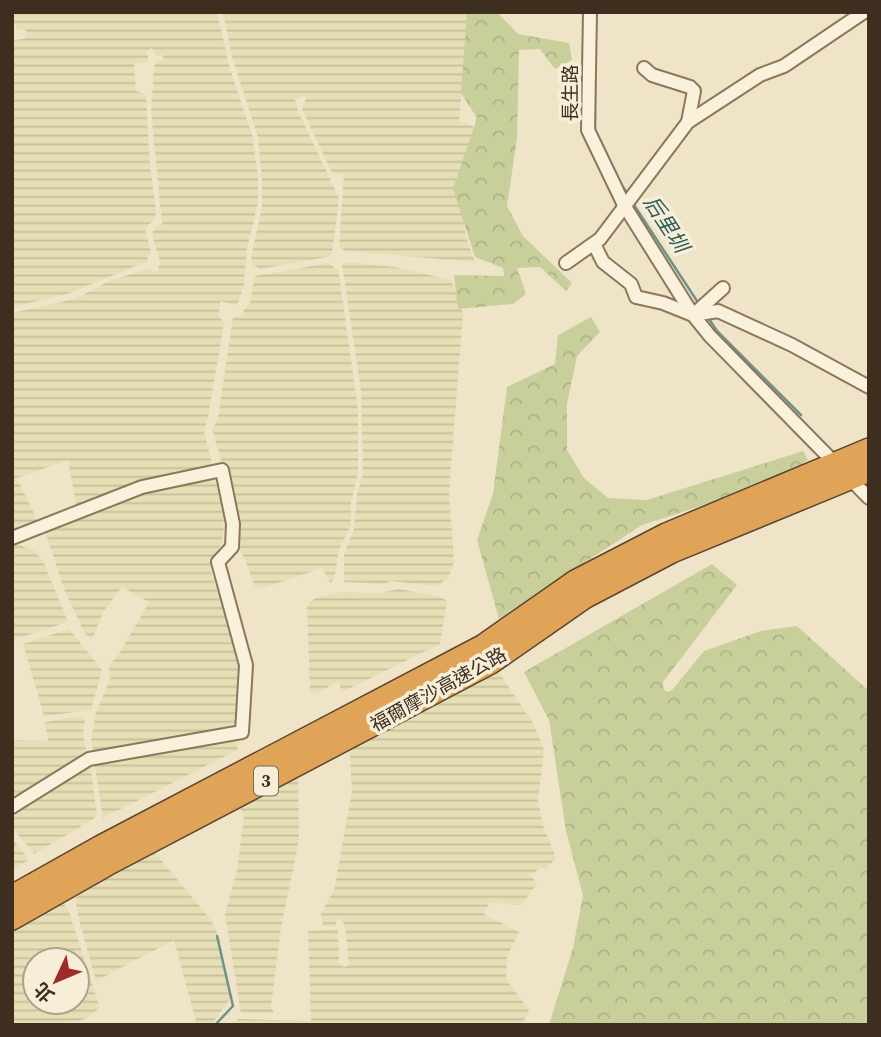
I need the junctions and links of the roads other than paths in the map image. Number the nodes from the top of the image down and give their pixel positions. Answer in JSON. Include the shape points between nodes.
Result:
{"nodes":[{"id":1,"x":590,"y":12,"type":"edge"},
{"id":2,"x":864,"y":12,"type":"edge"},
{"id":3,"x":644,"y":68,"type":"dead end"},
{"id":4,"x":688,"y":122,"type":"junction"},
{"id":5,"x":624,"y":205,"type":"junction"},
{"id":6,"x":594,"y":244,"type":"junction"},
{"id":7,"x":566,"y":263,"type":"dead end"},
{"id":8,"x":723,"y":288,"type":"dead end"},
{"id":9,"x":693,"y":315,"type":"junction"},
{"id":10,"x":869,"y":387,"type":"edge"},
{"id":11,"x":869,"y":449,"type":"edge"},
{"id":12,"x":869,"y":471,"type":"edge"},
{"id":13,"x":869,"y":498,"type":"edge"},
{"id":14,"x":12,"y":538,"type":"edge"},
{"id":15,"x":12,"y":807,"type":"edge"},
{"id":16,"x":12,"y":896,"type":"edge"},
{"id":17,"x":12,"y":919,"type":"edge"}],
"edges":[{"from":1,"to":5,"type":"street","name":"長生路","via":[[588,130]]},
{"from":2,"to":4,"type":"street"},
{"from":3,"to":4,"type":"street","via":[[691,87]]},
{"from":4,"to":5,"type":"street"},
{"from":5,"to":6,"type":"street"},
{"from":5,"to":9,"type":"street","name":"長生路"},
{"from":6,"to":7,"type":"street"},
{"from":6,"to":9,"type":"street","via":[[603,262],[631,284],[636,297]]},
{"from":8,"to":9,"type":"street"},
{"from":9,"to":10,"type":"street","via":[[718,311]]},
{"from":9,"to":13,"type":"street","name":"長生路"},
{"from":11,"to":16,"type":"highway","name":"福爾摩沙高速公路","number":"3","via":[[666,534],[586,575],[482,646]]},
{"from":12,"to":17,"type":"highway","name":"福爾摩沙高速公路","number":"3","via":[[672,552],[586,597],[491,663]]},
{"from":14,"to":15,"type":"street","via":[[142,487],[222,470],[233,524],[232,547],[218,562],[246,665],[242,732],[89,759]]}]}
